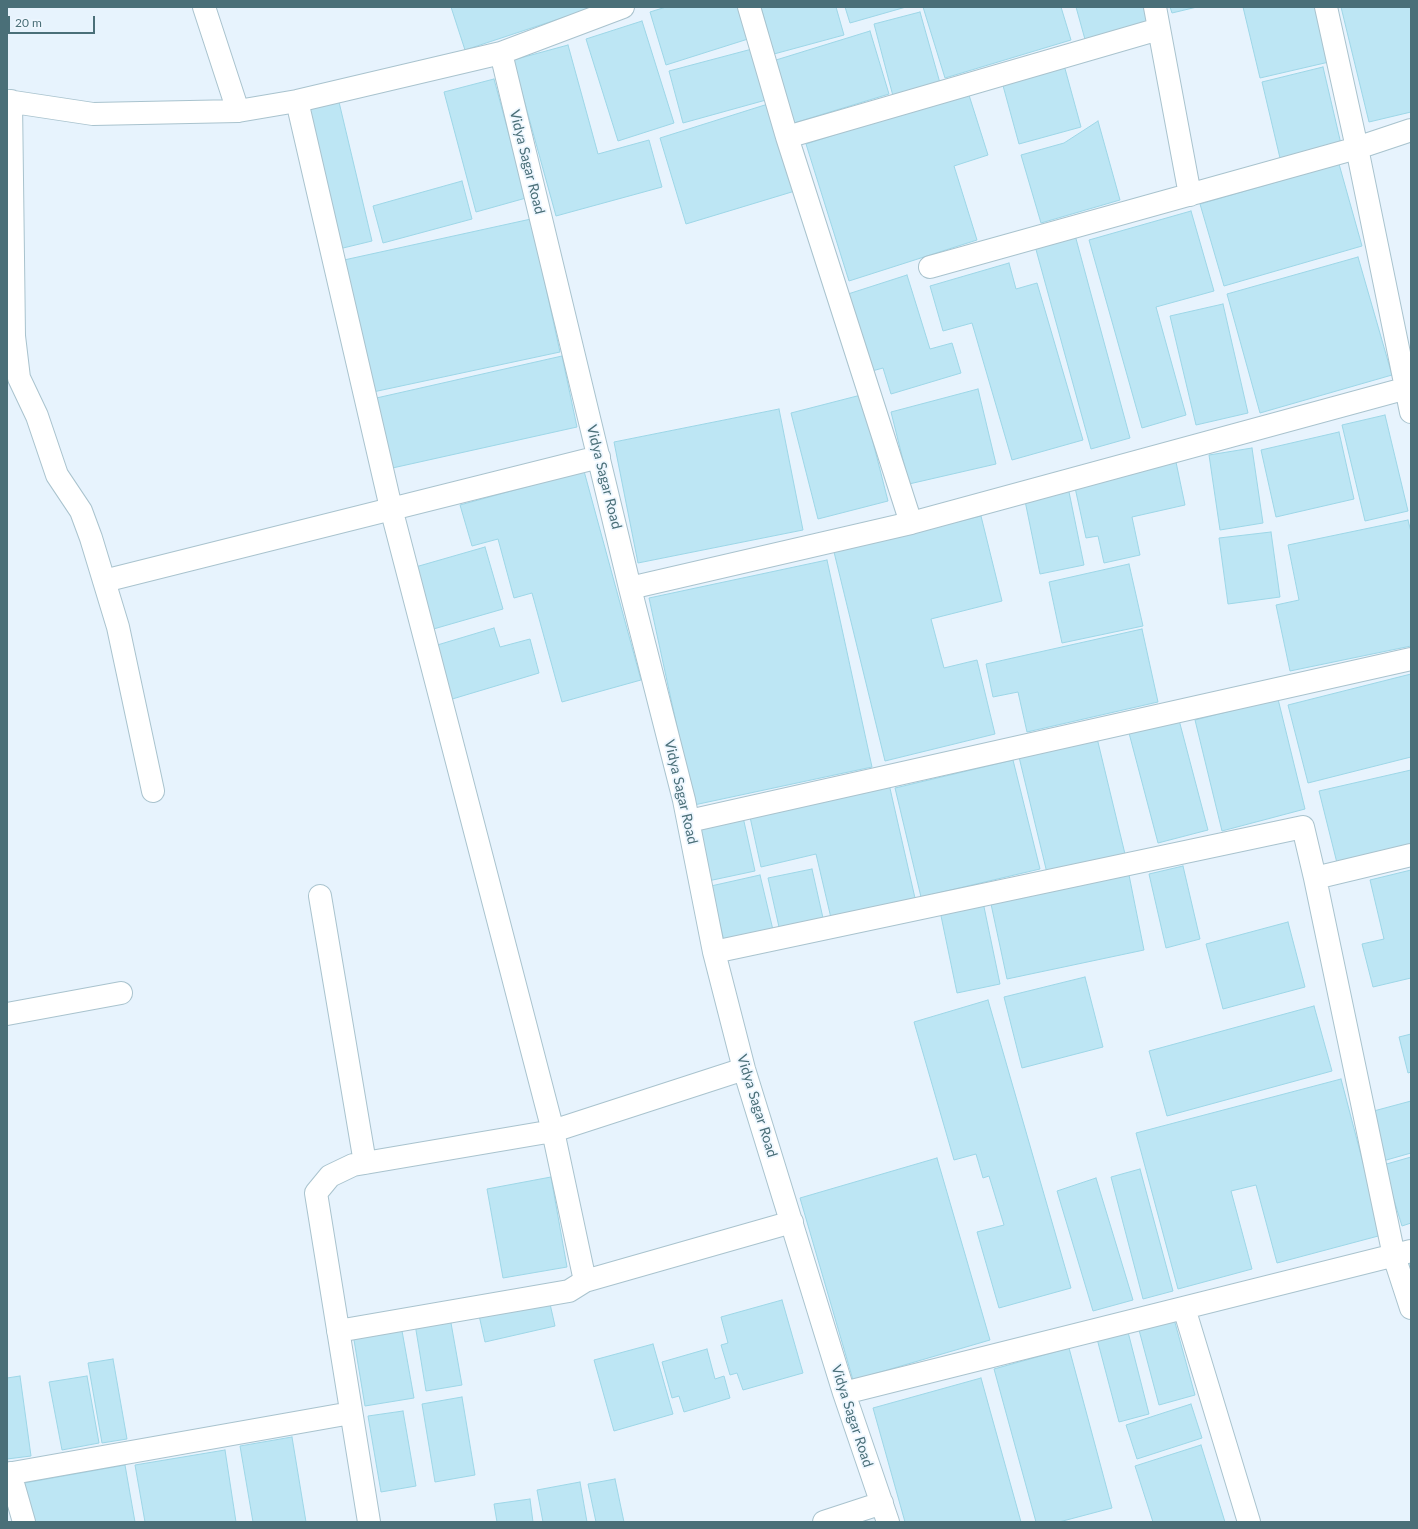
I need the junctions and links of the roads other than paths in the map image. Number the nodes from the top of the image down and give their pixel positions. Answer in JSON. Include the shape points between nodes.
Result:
{"nodes":[{"id":1,"x":204,"y":7,"type":"edge"},
{"id":2,"x":623,"y":7,"type":"edge"},
{"id":3,"x":750,"y":7,"type":"edge"},
{"id":4,"x":1155,"y":7,"type":"edge"},
{"id":5,"x":1326,"y":7,"type":"edge"},
{"id":6,"x":602,"y":11,"type":"edge"},
{"id":7,"x":1160,"y":30,"type":"junction"},
{"id":8,"x":501,"y":54,"type":"junction"},
{"id":9,"x":9,"y":101,"type":"edge"},
{"id":10,"x":297,"y":101,"type":"junction"},
{"id":11,"x":238,"y":111,"type":"junction"},
{"id":12,"x":1411,"y":130,"type":"edge"},
{"id":13,"x":787,"y":137,"type":"junction"},
{"id":14,"x":1357,"y":148,"type":"junction"},
{"id":15,"x":1190,"y":195,"type":"junction"},
{"id":16,"x":930,"y":266,"type":"dead end"},
{"id":17,"x":1408,"y":388,"type":"edge"},
{"id":18,"x":1411,"y":412,"type":"edge"},
{"id":19,"x":599,"y":457,"type":"junction"},
{"id":20,"x":391,"y":508,"type":"junction"},
{"id":21,"x":911,"y":523,"type":"junction"},
{"id":22,"x":104,"y":581,"type":"junction"},
{"id":23,"x":630,"y":588,"type":"junction"},
{"id":24,"x":1411,"y":659,"type":"edge"},
{"id":25,"x":153,"y":791,"type":"dead end"},
{"id":26,"x":689,"y":821,"type":"junction"},
{"id":27,"x":1411,"y":855,"type":"edge"},
{"id":28,"x":1315,"y":878,"type":"junction"},
{"id":29,"x":320,"y":896,"type":"dead end"},
{"id":30,"x":714,"y":952,"type":"junction"},
{"id":31,"x":121,"y":993,"type":"dead end"},
{"id":32,"x":7,"y":1014,"type":"edge"},
{"id":33,"x":744,"y":1069,"type":"junction"},
{"id":34,"x":553,"y":1131,"type":"junction"},
{"id":35,"x":365,"y":1163,"type":"junction"},
{"id":36,"x":792,"y":1222,"type":"junction"},
{"id":37,"x":1402,"y":1253,"type":"edge"},
{"id":38,"x":585,"y":1281,"type":"junction"},
{"id":39,"x":1184,"y":1308,"type":"junction"},
{"id":40,"x":1411,"y":1308,"type":"edge"},
{"id":41,"x":338,"y":1331,"type":"junction"},
{"id":42,"x":844,"y":1393,"type":"junction"},
{"id":43,"x":351,"y":1413,"type":"junction"},
{"id":44,"x":9,"y":1474,"type":"edge"},
{"id":45,"x":885,"y":1512,"type":"edge"},
{"id":46,"x":24,"y":1522,"type":"edge"},
{"id":47,"x":369,"y":1522,"type":"edge"},
{"id":48,"x":824,"y":1522,"type":"edge"},
{"id":49,"x":1249,"y":1522,"type":"edge"}],
"edges":[{"from":1,"to":11,"type":"street"},
{"from":2,"to":6,"type":"street"},
{"from":3,"to":13,"type":"street"},
{"from":4,"to":7,"type":"street"},
{"from":5,"to":14,"type":"street"},
{"from":6,"to":8,"type":"street"},
{"from":7,"to":13,"type":"street"},
{"from":7,"to":15,"type":"street"},
{"from":8,"to":10,"type":"street"},
{"from":8,"to":19,"type":"street","name":"Vidya Sagar Road"},
{"from":9,"to":11,"type":"street","via":[[93,114]]},
{"from":9,"to":22,"type":"street","via":[[14,336],[19,378],[37,416],[57,475],[81,511]]},
{"from":10,"to":11,"type":"street"},
{"from":10,"to":20,"type":"street"},
{"from":12,"to":14,"type":"street"},
{"from":13,"to":21,"type":"street"},
{"from":14,"to":15,"type":"street"},
{"from":14,"to":17,"type":"street"},
{"from":15,"to":16,"type":"street"},
{"from":17,"to":18,"type":"street"},
{"from":17,"to":21,"type":"street"},
{"from":19,"to":20,"type":"street"},
{"from":19,"to":23,"type":"street","name":"Vidya Sagar Road"},
{"from":20,"to":22,"type":"street"},
{"from":20,"to":34,"type":"street"},
{"from":21,"to":23,"type":"street"},
{"from":22,"to":25,"type":"street","via":[[118,627]]},
{"from":23,"to":26,"type":"street","name":"Vidya Sagar Road"},
{"from":24,"to":26,"type":"street"},
{"from":26,"to":30,"type":"street","name":"Vidya Sagar Road"},
{"from":27,"to":28,"type":"street"},
{"from":28,"to":30,"type":"street","via":[[1302,827]]},
{"from":28,"to":37,"type":"street"},
{"from":29,"to":35,"type":"street"},
{"from":30,"to":33,"type":"street","name":"Vidya Sagar Road"},
{"from":31,"to":32,"type":"street"},
{"from":33,"to":34,"type":"street"},
{"from":33,"to":36,"type":"street","name":"Vidya Sagar Road"},
{"from":34,"to":35,"type":"street"},
{"from":34,"to":38,"type":"street"},
{"from":35,"to":41,"type":"street","via":[[330,1176],[316,1193]]},
{"from":36,"to":38,"type":"street"},
{"from":36,"to":42,"type":"street","name":"Vidya Sagar Road"},
{"from":37,"to":39,"type":"street"},
{"from":37,"to":40,"type":"street"},
{"from":38,"to":41,"type":"street","via":[[569,1291]]},
{"from":39,"to":42,"type":"street"},
{"from":39,"to":49,"type":"street"},
{"from":41,"to":43,"type":"street"},
{"from":42,"to":45,"type":"street","name":"Vidya Sagar Road"},
{"from":43,"to":44,"type":"street"},
{"from":43,"to":47,"type":"street"},
{"from":44,"to":46,"type":"street"},
{"from":45,"to":48,"type":"street"}]}
